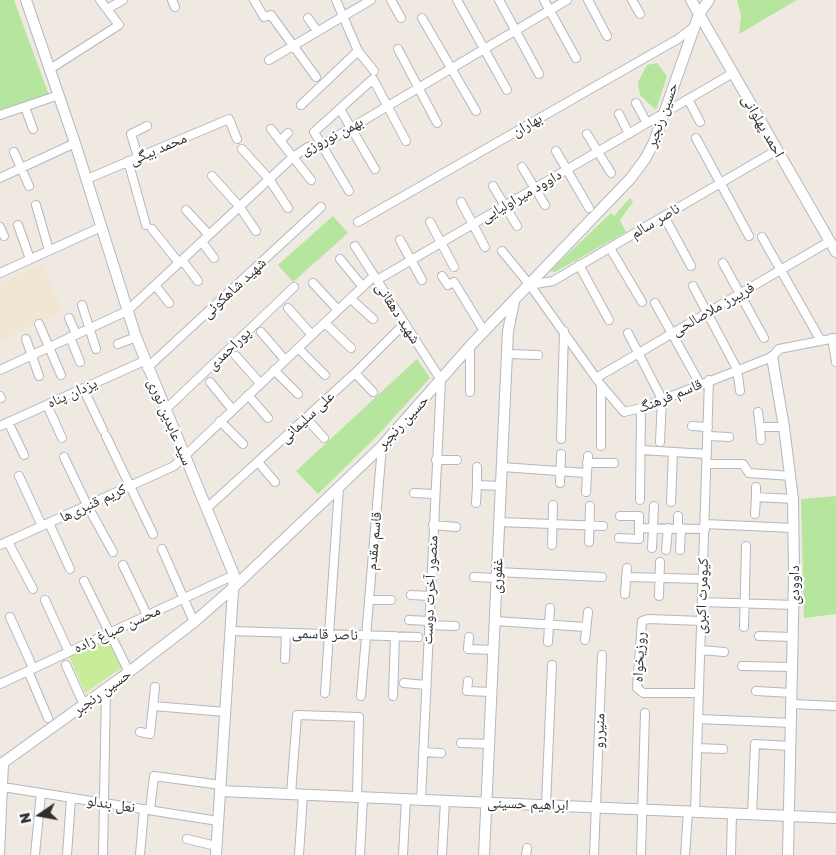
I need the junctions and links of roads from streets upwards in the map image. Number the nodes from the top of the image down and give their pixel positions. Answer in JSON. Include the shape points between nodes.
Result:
{"nodes":[{"id":1,"x":26,"y":0,"type":"edge"},
{"id":2,"x":100,"y":0,"type":"edge"},
{"id":3,"x":123,"y":0,"type":"edge"},
{"id":4,"x":254,"y":0,"type":"edge"},
{"id":5,"x":336,"y":0,"type":"edge"},
{"id":6,"x":371,"y":0,"type":"edge"},
{"id":7,"x":391,"y":0,"type":"edge"},
{"id":8,"x":457,"y":0,"type":"edge"},
{"id":9,"x":499,"y":0,"type":"edge"},
{"id":10,"x":544,"y":0,"type":"edge"},
{"id":11,"x":567,"y":0,"type":"edge"},
{"id":12,"x":588,"y":0,"type":"edge"},
{"id":13,"x":632,"y":0,"type":"edge"},
{"id":14,"x":691,"y":0,"type":"edge"},
{"id":15,"x":709,"y":0,"type":"edge"},
{"id":16,"x":107,"y":9,"type":"junction"},
{"id":17,"x":550,"y":10,"type":"junction"},
{"id":18,"x":640,"y":14,"type":"dead end"},
{"id":19,"x":699,"y":14,"type":"junction"},
{"id":20,"x":344,"y":15,"type":"junction"},
{"id":21,"x":308,"y":18,"type":"dead end"},
{"id":22,"x":401,"y":18,"type":"dead end"},
{"id":23,"x":422,"y":18,"type":"dead end"},
{"id":24,"x":694,"y":26,"type":"junction"},
{"id":25,"x":516,"y":30,"type":"junction"},
{"id":26,"x":317,"y":31,"type":"junction"},
{"id":27,"x":607,"y":36,"type":"dead end"},
{"id":28,"x":293,"y":46,"type":"junction"},
{"id":29,"x":398,"y":49,"type":"dead end"},
{"id":30,"x":484,"y":49,"type":"junction"},
{"id":31,"x":358,"y":51,"type":"junction"},
{"id":32,"x":576,"y":58,"type":"dead end"},
{"id":33,"x":269,"y":60,"type":"dead end"},
{"id":34,"x":451,"y":68,"type":"junction"},
{"id":35,"x":50,"y":69,"type":"junction"},
{"id":36,"x":733,"y":73,"type":"junction"},
{"id":37,"x":540,"y":74,"type":"dead end"},
{"id":38,"x":374,"y":75,"type":"junction"},
{"id":39,"x":316,"y":77,"type":"dead end"},
{"id":40,"x":418,"y":88,"type":"junction"},
{"id":41,"x":507,"y":90,"type":"dead end"},
{"id":42,"x":59,"y":96,"type":"junction"},
{"id":43,"x":688,"y":99,"type":"junction"},
{"id":44,"x":636,"y":103,"type":"dead end"},
{"id":45,"x":301,"y":105,"type":"dead end"},
{"id":46,"x":387,"y":106,"type":"junction"},
{"id":47,"x":25,"y":107,"type":"junction"},
{"id":48,"x":340,"y":109,"type":"junction"},
{"id":49,"x":476,"y":111,"type":"dead end"},
{"id":50,"x":665,"y":112,"type":"junction"},
{"id":51,"x":619,"y":114,"type":"dead end"},
{"id":52,"x":0,"y":116,"type":"edge"},
{"id":53,"x":437,"y":122,"type":"dead end"},
{"id":54,"x":700,"y":122,"type":"dead end"},
{"id":55,"x":647,"y":123,"type":"junction"},
{"id":56,"x":147,"y":126,"type":"dead end"},
{"id":57,"x":351,"y":128,"type":"junction"},
{"id":58,"x":33,"y":129,"type":"dead end"},
{"id":59,"x":271,"y":129,"type":"dead end"},
{"id":60,"x":288,"y":133,"type":"dead end"},
{"id":61,"x":587,"y":134,"type":"dead end"},
{"id":62,"x":629,"y":134,"type":"junction"},
{"id":63,"x":696,"y":138,"type":"dead end"},
{"id":64,"x":237,"y":139,"type":"dead end"},
{"id":65,"x":280,"y":141,"type":"junction"},
{"id":66,"x":406,"y":141,"type":"dead end"},
{"id":67,"x":75,"y":143,"type":"junction"},
{"id":68,"x":322,"y":145,"type":"junction"},
{"id":69,"x":242,"y":149,"type":"dead end"},
{"id":70,"x":777,"y":150,"type":"junction"},
{"id":71,"x":556,"y":151,"type":"dead end"},
{"id":72,"x":14,"y":152,"type":"dead end"},
{"id":73,"x":597,"y":152,"type":"junction"},
{"id":74,"x":138,"y":157,"type":"junction"},
{"id":75,"x":293,"y":157,"type":"junction"},
{"id":76,"x":128,"y":161,"type":"junction"},
{"id":77,"x":522,"y":167,"type":"dead end"},
{"id":78,"x":21,"y":168,"type":"junction"},
{"id":79,"x":375,"y":169,"type":"dead end"},
{"id":80,"x":566,"y":170,"type":"junction"},
{"id":81,"x":611,"y":173,"type":"dead end"},
{"id":82,"x":212,"y":176,"type":"dead end"},
{"id":83,"x":0,"y":178,"type":"edge"},
{"id":84,"x":87,"y":179,"type":"junction"},
{"id":85,"x":268,"y":179,"type":"junction"},
{"id":86,"x":311,"y":180,"type":"dead end"},
{"id":87,"x":719,"y":184,"type":"junction"},
{"id":88,"x":29,"y":186,"type":"dead end"},
{"id":89,"x":493,"y":186,"type":"dead end"},
{"id":90,"x":535,"y":188,"type":"junction"},
{"id":91,"x":349,"y":191,"type":"dead end"},
{"id":92,"x":461,"y":202,"type":"dead end"},
{"id":93,"x":36,"y":205,"type":"dead end"},
{"id":94,"x":545,"y":205,"type":"dead end"},
{"id":95,"x":240,"y":206,"type":"junction"},
{"id":96,"x":505,"y":206,"type":"junction"},
{"id":97,"x":321,"y":207,"type":"dead end"},
{"id":98,"x":288,"y":208,"type":"dead end"},
{"id":99,"x":589,"y":208,"type":"dead end"},
{"id":100,"x":186,"y":210,"type":"dead end"},
{"id":101,"x":664,"y":216,"type":"junction"},
{"id":102,"x":358,"y":222,"type":"dead end"},
{"id":103,"x":430,"y":222,"type":"dead end"},
{"id":104,"x":473,"y":224,"type":"junction"},
{"id":105,"x":18,"y":225,"type":"dead end"},
{"id":106,"x":517,"y":226,"type":"dead end"},
{"id":107,"x":0,"y":227,"type":"edge"},
{"id":108,"x":101,"y":227,"type":"junction"},
{"id":109,"x":256,"y":231,"type":"dead end"},
{"id":110,"x":209,"y":235,"type":"junction"},
{"id":111,"x":4,"y":236,"type":"dead end"},
{"id":112,"x":749,"y":236,"type":"dead end"},
{"id":113,"x":762,"y":237,"type":"dead end"},
{"id":114,"x":400,"y":240,"type":"dead end"},
{"id":115,"x":830,"y":241,"type":"junction"},
{"id":116,"x":202,"y":242,"type":"junction"},
{"id":117,"x":441,"y":243,"type":"junction"},
{"id":118,"x":355,"y":246,"type":"dead end"},
{"id":119,"x":485,"y":247,"type":"dead end"},
{"id":120,"x":610,"y":248,"type":"junction"},
{"id":121,"x":49,"y":250,"type":"junction"},
{"id":122,"x":502,"y":251,"type":"dead end"},
{"id":123,"x":836,"y":252,"type":"edge"},
{"id":124,"x":214,"y":258,"type":"dead end"},
{"id":125,"x":30,"y":259,"type":"junction"},
{"id":126,"x":340,"y":259,"type":"dead end"},
{"id":127,"x":412,"y":260,"type":"junction"},
{"id":128,"x":180,"y":262,"type":"junction"},
{"id":129,"x":723,"y":263,"type":"dead end"},
{"id":130,"x":579,"y":265,"type":"junction"},
{"id":131,"x":692,"y":266,"type":"dead end"},
{"id":132,"x":454,"y":267,"type":"dead end"},
{"id":133,"x":780,"y":270,"type":"junction"},
{"id":134,"x":0,"y":273,"type":"edge"},
{"id":135,"x":442,"y":276,"type":"dead end"},
{"id":136,"x":376,"y":278,"type":"junction"},
{"id":137,"x":422,"y":280,"type":"dead end"},
{"id":138,"x":198,"y":281,"type":"dead end"},
{"id":139,"x":313,"y":283,"type":"dead end"},
{"id":140,"x":530,"y":284,"type":"junction"},
{"id":141,"x":155,"y":285,"type":"junction"},
{"id":142,"x":693,"y":286,"type":"dead end"},
{"id":143,"x":294,"y":287,"type":"dead end"},
{"id":144,"x":363,"y":287,"type":"junction"},
{"id":145,"x":740,"y":294,"type":"junction"},
{"id":146,"x":351,"y":299,"type":"junction"},
{"id":147,"x":515,"y":299,"type":"junction"},
{"id":148,"x":642,"y":302,"type":"dead end"},
{"id":149,"x":170,"y":303,"type":"dead end"},
{"id":150,"x":655,"y":303,"type":"dead end"},
{"id":151,"x":82,"y":305,"type":"dead end"},
{"id":152,"x":288,"y":308,"type":"dead end"},
{"id":153,"x":338,"y":310,"type":"junction"},
{"id":154,"x":127,"y":311,"type":"junction"},
{"id":155,"x":707,"y":313,"type":"junction"},
{"id":156,"x":69,"y":318,"type":"dead end"},
{"id":157,"x":373,"y":319,"type":"dead end"},
{"id":158,"x":609,"y":320,"type":"dead end"},
{"id":159,"x":325,"y":323,"type":"junction"},
{"id":160,"x":405,"y":323,"type":"junction"},
{"id":161,"x":39,"y":324,"type":"dead end"},
{"id":162,"x":89,"y":329,"type":"junction"},
{"id":163,"x":484,"y":331,"type":"junction"},
{"id":164,"x":564,"y":331,"type":"junction"},
{"id":165,"x":261,"y":332,"type":"dead end"},
{"id":166,"x":628,"y":333,"type":"dead end"},
{"id":167,"x":672,"y":333,"type":"junction"},
{"id":168,"x":312,"y":335,"type":"junction"},
{"id":169,"x":73,"y":336,"type":"junction"},
{"id":170,"x":136,"y":337,"type":"junction"},
{"id":171,"x":764,"y":338,"type":"dead end"},
{"id":172,"x":834,"y":338,"type":"edge"},
{"id":173,"x":26,"y":339,"type":"dead end"},
{"id":174,"x":821,"y":341,"type":"junction"},
{"id":175,"x":118,"y":344,"type":"dead end"},
{"id":176,"x":470,"y":346,"type":"junction"},
{"id":177,"x":48,"y":347,"type":"junction"},
{"id":178,"x":298,"y":348,"type":"junction"},
{"id":179,"x":351,"y":348,"type":"dead end"},
{"id":180,"x":96,"y":349,"type":"dead end"},
{"id":181,"x":638,"y":353,"type":"junction"},
{"id":182,"x":507,"y":354,"type":"junction"},
{"id":183,"x":32,"y":355,"type":"junction"},
{"id":184,"x":538,"y":355,"type":"dead end"},
{"id":185,"x":236,"y":356,"type":"dead end"},
{"id":186,"x":772,"y":356,"type":"junction"},
{"id":187,"x":285,"y":360,"type":"junction"},
{"id":188,"x":80,"y":362,"type":"dead end"},
{"id":189,"x":836,"y":362,"type":"edge"},
{"id":190,"x":146,"y":364,"type":"junction"},
{"id":191,"x":737,"y":368,"type":"junction"},
{"id":192,"x":0,"y":370,"type":"edge"},
{"id":193,"x":274,"y":370,"type":"junction"},
{"id":194,"x":355,"y":373,"type":"junction"},
{"id":195,"x":61,"y":375,"type":"dead end"},
{"id":196,"x":325,"y":375,"type":"dead end"},
{"id":197,"x":39,"y":376,"type":"dead end"},
{"id":198,"x":596,"y":378,"type":"junction"},
{"id":199,"x":441,"y":380,"type":"junction"},
{"id":200,"x":709,"y":380,"type":"junction"},
{"id":201,"x":210,"y":382,"type":"dead end"},
{"id":202,"x":260,"y":383,"type":"junction"},
{"id":203,"x":700,"y":384,"type":"junction"},
{"id":204,"x":602,"y":385,"type":"junction"},
{"id":205,"x":83,"y":388,"type":"junction"},
{"id":206,"x":740,"y":391,"type":"dead end"},
{"id":207,"x":373,"y":392,"type":"dead end"},
{"id":208,"x":470,"y":392,"type":"dead end"},
{"id":209,"x":298,"y":394,"type":"dead end"},
{"id":210,"x":248,"y":395,"type":"junction"},
{"id":211,"x":662,"y":399,"type":"junction"},
{"id":212,"x":47,"y":405,"type":"junction"},
{"id":213,"x":641,"y":408,"type":"junction"},
{"id":214,"x":232,"y":409,"type":"junction"},
{"id":215,"x":165,"y":410,"type":"junction"},
{"id":216,"x":758,"y":412,"type":"dead end"},
{"id":217,"x":268,"y":418,"type":"dead end"},
{"id":218,"x":306,"y":418,"type":"junction"},
{"id":219,"x":220,"y":421,"type":"junction"},
{"id":220,"x":4,"y":424,"type":"edge"},
{"id":221,"x":692,"y":426,"type":"dead end"},
{"id":222,"x":708,"y":426,"type":"junction"},
{"id":223,"x":784,"y":427,"type":"junction"},
{"id":224,"x":760,"y":428,"type":"junction"},
{"id":225,"x":708,"y":436,"type":"junction"},
{"id":226,"x":729,"y":437,"type":"dead end"},
{"id":227,"x":62,"y":438,"type":"dead end"},
{"id":228,"x":324,"y":438,"type":"dead end"},
{"id":229,"x":561,"y":439,"type":"dead end"},
{"id":230,"x":761,"y":440,"type":"dead end"},
{"id":231,"x":660,"y":442,"type":"dead end"},
{"id":232,"x":243,"y":444,"type":"dead end"},
{"id":233,"x":382,"y":446,"type":"junction"},
{"id":234,"x":601,"y":446,"type":"dead end"},
{"id":235,"x":674,"y":452,"type":"junction"},
{"id":236,"x":641,"y":453,"type":"junction"},
{"id":237,"x":561,"y":454,"type":"dead end"},
{"id":238,"x":707,"y":454,"type":"junction"},
{"id":239,"x":183,"y":455,"type":"junction"},
{"id":240,"x":24,"y":456,"type":"dead end"},
{"id":241,"x":64,"y":457,"type":"dead end"},
{"id":242,"x":436,"y":460,"type":"junction"},
{"id":243,"x":457,"y":460,"type":"dead end"},
{"id":244,"x":258,"y":462,"type":"junction"},
{"id":245,"x":614,"y":463,"type":"dead end"},
{"id":246,"x":707,"y":464,"type":"junction"},
{"id":247,"x":477,"y":466,"type":"dead end"},
{"id":248,"x":502,"y":467,"type":"junction"},
{"id":249,"x":561,"y":471,"type":"junction"},
{"id":250,"x":586,"y":473,"type":"junction"},
{"id":251,"x":19,"y":476,"type":"dead end"},
{"id":252,"x":791,"y":476,"type":"junction"},
{"id":253,"x":275,"y":482,"type":"dead end"},
{"id":254,"x":560,"y":483,"type":"dead end"},
{"id":255,"x":477,"y":485,"type":"junction"},
{"id":256,"x":130,"y":486,"type":"junction"},
{"id":257,"x":501,"y":486,"type":"junction"},
{"id":258,"x":339,"y":487,"type":"junction"},
{"id":259,"x":756,"y":487,"type":"dead end"},
{"id":260,"x":586,"y":492,"type":"dead end"},
{"id":261,"x":414,"y":493,"type":"dead end"},
{"id":262,"x":434,"y":494,"type":"junction"},
{"id":263,"x":756,"y":497,"type":"junction"},
{"id":264,"x":793,"y":499,"type":"junction"},
{"id":265,"x":640,"y":500,"type":"dead end"},
{"id":266,"x":671,"y":502,"type":"dead end"},
{"id":267,"x":476,"y":504,"type":"dead end"},
{"id":268,"x":554,"y":505,"type":"dead end"},
{"id":269,"x":87,"y":506,"type":"junction"},
{"id":270,"x":590,"y":506,"type":"dead end"},
{"id":271,"x":654,"y":506,"type":"dead end"},
{"id":272,"x":207,"y":508,"type":"junction"},
{"id":273,"x":755,"y":514,"type":"dead end"},
{"id":274,"x":620,"y":516,"type":"dead end"},
{"id":275,"x":678,"y":516,"type":"dead end"},
{"id":276,"x":499,"y":522,"type":"junction"},
{"id":277,"x":553,"y":524,"type":"junction"},
{"id":278,"x":45,"y":525,"type":"junction"},
{"id":279,"x":433,"y":525,"type":"junction"},
{"id":280,"x":589,"y":525,"type":"junction"},
{"id":281,"x":603,"y":526,"type":"dead end"},
{"id":282,"x":705,"y":526,"type":"junction"},
{"id":283,"x":456,"y":527,"type":"dead end"},
{"id":284,"x":639,"y":528,"type":"junction"},
{"id":285,"x":653,"y":528,"type":"junction"},
{"id":286,"x":668,"y":528,"type":"junction"},
{"id":287,"x":680,"y":528,"type":"junction"},
{"id":288,"x":793,"y":528,"type":"junction"},
{"id":289,"x":153,"y":534,"type":"dead end"},
{"id":290,"x":619,"y":538,"type":"dead end"},
{"id":291,"x":589,"y":542,"type":"dead end"},
{"id":292,"x":4,"y":544,"type":"edge"},
{"id":293,"x":552,"y":545,"type":"dead end"},
{"id":294,"x":746,"y":546,"type":"dead end"},
{"id":295,"x":652,"y":548,"type":"dead end"},
{"id":296,"x":162,"y":549,"type":"dead end"},
{"id":297,"x":666,"y":550,"type":"dead end"},
{"id":298,"x":680,"y":550,"type":"dead end"},
{"id":299,"x":113,"y":552,"type":"dead end"},
{"id":300,"x":660,"y":562,"type":"dead end"},
{"id":301,"x":122,"y":565,"type":"dead end"},
{"id":302,"x":626,"y":568,"type":"dead end"},
{"id":303,"x":70,"y":569,"type":"dead end"},
{"id":304,"x":234,"y":575,"type":"junction"},
{"id":305,"x":497,"y":575,"type":"junction"},
{"id":306,"x":474,"y":577,"type":"dead end"},
{"id":307,"x":626,"y":577,"type":"junction"},
{"id":308,"x":602,"y":578,"type":"dead end"},
{"id":309,"x":659,"y":578,"type":"junction"},
{"id":310,"x":703,"y":579,"type":"junction"},
{"id":311,"x":84,"y":581,"type":"dead end"},
{"id":312,"x":235,"y":586,"type":"junction"},
{"id":313,"x":32,"y":589,"type":"dead end"},
{"id":314,"x":625,"y":594,"type":"dead end"},
{"id":315,"x":411,"y":595,"type":"dead end"},
{"id":316,"x":430,"y":596,"type":"junction"},
{"id":317,"x":659,"y":596,"type":"dead end"},
{"id":318,"x":185,"y":598,"type":"junction"},
{"id":319,"x":44,"y":600,"type":"dead end"},
{"id":320,"x":369,"y":600,"type":"junction"},
{"id":321,"x":391,"y":600,"type":"dead end"},
{"id":322,"x":702,"y":602,"type":"junction"},
{"id":323,"x":745,"y":604,"type":"junction"},
{"id":324,"x":794,"y":605,"type":"junction"},
{"id":325,"x":550,"y":608,"type":"dead end"},
{"id":326,"x":588,"y":612,"type":"dead end"},
{"id":327,"x":147,"y":615,"type":"junction"},
{"id":328,"x":10,"y":616,"type":"dead end"},
{"id":329,"x":409,"y":620,"type":"dead end"},
{"id":330,"x":494,"y":621,"type":"junction"},
{"id":331,"x":702,"y":621,"type":"junction"},
{"id":332,"x":194,"y":622,"type":"junction"},
{"id":333,"x":429,"y":623,"type":"junction"},
{"id":334,"x":549,"y":625,"type":"junction"},
{"id":335,"x":454,"y":626,"type":"dead end"},
{"id":336,"x":586,"y":627,"type":"junction"},
{"id":337,"x":744,"y":627,"type":"dead end"},
{"id":338,"x":232,"y":631,"type":"junction"},
{"id":339,"x":109,"y":633,"type":"junction"},
{"id":340,"x":286,"y":633,"type":"junction"},
{"id":341,"x":328,"y":634,"type":"junction"},
{"id":342,"x":366,"y":635,"type":"junction"},
{"id":343,"x":395,"y":636,"type":"junction"},
{"id":344,"x":759,"y":636,"type":"dead end"},
{"id":345,"x":418,"y":637,"type":"dead end"},
{"id":346,"x":469,"y":637,"type":"dead end"},
{"id":347,"x":793,"y":637,"type":"junction"},
{"id":348,"x":585,"y":640,"type":"dead end"},
{"id":349,"x":548,"y":642,"type":"dead end"},
{"id":350,"x":493,"y":650,"type":"junction"},
{"id":351,"x":701,"y":650,"type":"junction"},
{"id":352,"x":69,"y":652,"type":"junction"},
{"id":353,"x":724,"y":652,"type":"dead end"},
{"id":354,"x":602,"y":655,"type":"dead end"},
{"id":355,"x":284,"y":659,"type":"dead end"},
{"id":356,"x":552,"y":665,"type":"dead end"},
{"id":357,"x":66,"y":666,"type":"dead end"},
{"id":358,"x":742,"y":666,"type":"dead end"},
{"id":359,"x":793,"y":667,"type":"junction"},
{"id":360,"x":30,"y":670,"type":"junction"},
{"id":361,"x":129,"y":672,"type":"junction"},
{"id":362,"x":468,"y":680,"type":"dead end"},
{"id":363,"x":1,"y":681,"type":"edge"},
{"id":364,"x":404,"y":683,"type":"dead end"},
{"id":365,"x":426,"y":685,"type":"junction"},
{"id":366,"x":155,"y":687,"type":"dead end"},
{"id":367,"x":106,"y":688,"type":"junction"},
{"id":368,"x":756,"y":691,"type":"dead end"},
{"id":369,"x":491,"y":692,"type":"junction"},
{"id":370,"x":325,"y":693,"type":"dead end"},
{"id":371,"x":792,"y":693,"type":"junction"},
{"id":372,"x":699,"y":694,"type":"junction"},
{"id":373,"x":361,"y":696,"type":"dead end"},
{"id":374,"x":392,"y":696,"type":"dead end"},
{"id":375,"x":792,"y":704,"type":"junction"},
{"id":376,"x":84,"y":705,"type":"junction"},
{"id":377,"x":153,"y":706,"type":"junction"},
{"id":378,"x":836,"y":706,"type":"edge"},
{"id":379,"x":226,"y":712,"type":"junction"},
{"id":380,"x":645,"y":713,"type":"dead end"},
{"id":381,"x":48,"y":718,"type":"dead end"},
{"id":382,"x":698,"y":719,"type":"junction"},
{"id":383,"x":792,"y":723,"type":"junction"},
{"id":384,"x":140,"y":732,"type":"dead end"},
{"id":385,"x":461,"y":742,"type":"dead end"},
{"id":386,"x":489,"y":744,"type":"junction"},
{"id":387,"x":791,"y":746,"type":"junction"},
{"id":388,"x":698,"y":748,"type":"junction"},
{"id":389,"x":722,"y":749,"type":"dead end"},
{"id":390,"x":423,"y":752,"type":"junction"},
{"id":391,"x":441,"y":754,"type":"dead end"},
{"id":392,"x":2,"y":764,"type":"edge"},
{"id":393,"x":3,"y":787,"type":"junction"},
{"id":394,"x":220,"y":788,"type":"junction"},
{"id":395,"x":41,"y":793,"type":"junction"},
{"id":396,"x":291,"y":794,"type":"junction"},
{"id":397,"x":303,"y":794,"type":"junction"},
{"id":398,"x":360,"y":797,"type":"junction"},
{"id":399,"x":71,"y":798,"type":"junction"},
{"id":400,"x":406,"y":799,"type":"junction"},
{"id":401,"x":421,"y":800,"type":"junction"},
{"id":402,"x":445,"y":801,"type":"junction"},
{"id":403,"x":486,"y":802,"type":"junction"},
{"id":404,"x":104,"y":803,"type":"junction"},
{"id":405,"x":546,"y":805,"type":"junction"},
{"id":406,"x":596,"y":807,"type":"junction"},
{"id":407,"x":643,"y":809,"type":"junction"},
{"id":408,"x":147,"y":810,"type":"junction"},
{"id":409,"x":692,"y":811,"type":"junction"},
{"id":410,"x":732,"y":813,"type":"junction"},
{"id":411,"x":752,"y":814,"type":"junction"},
{"id":412,"x":790,"y":816,"type":"junction"},
{"id":413,"x":836,"y":818,"type":"edge"},
{"id":414,"x":218,"y":821,"type":"junction"},
{"id":415,"x":187,"y":839,"type":"dead end"},
{"id":416,"x":216,"y":850,"type":"edge"},
{"id":417,"x":0,"y":853,"type":"edge"},
{"id":418,"x":35,"y":855,"type":"edge"},
{"id":419,"x":67,"y":855,"type":"edge"},
{"id":420,"x":103,"y":855,"type":"edge"},
{"id":421,"x":140,"y":855,"type":"edge"},
{"id":422,"x":299,"y":855,"type":"edge"},
{"id":423,"x":360,"y":855,"type":"edge"},
{"id":424,"x":403,"y":855,"type":"edge"},
{"id":425,"x":442,"y":855,"type":"edge"},
{"id":426,"x":484,"y":855,"type":"edge"},
{"id":427,"x":594,"y":855,"type":"edge"},
{"id":428,"x":641,"y":855,"type":"edge"},
{"id":429,"x":685,"y":855,"type":"edge"},
{"id":430,"x":731,"y":855,"type":"edge"},
{"id":431,"x":788,"y":855,"type":"edge"}],
"edges":[{"from":1,"to":35,"type":"street","name":"سید عابدین نوری"},
{"from":2,"to":16,"type":"street"},
{"from":3,"to":16,"type":"street"},
{"from":4,"to":28,"type":"street","via":[[264,17],[271,15]]},
{"from":5,"to":20,"type":"street"},
{"from":6,"to":20,"type":"street"},
{"from":7,"to":22,"type":"street"},
{"from":8,"to":30,"type":"street"},
{"from":9,"to":25,"type":"street"},
{"from":10,"to":17,"type":"street"},
{"from":11,"to":17,"type":"street","name":"بهمن نوروزی"},
{"from":12,"to":27,"type":"street"},
{"from":13,"to":18,"type":"street"},
{"from":14,"to":19,"type":"street","name":"احمد پهلوانی"},
{"from":15,"to":19,"type":"street","name":"حسین رنجبر"},
{"from":16,"to":35,"type":"street","via":[[119,25]]},
{"from":17,"to":25,"type":"street","name":"بهمن نوروزی"},
{"from":17,"to":32,"type":"street"},
{"from":19,"to":24,"type":"street","name":"حسین رنجبر"},
{"from":19,"to":36,"type":"street","name":"احمد پهلوانی"},
{"from":20,"to":26,"type":"street"},
{"from":20,"to":31,"type":"street"},
{"from":21,"to":26,"type":"street"},
{"from":23,"to":34,"type":"street"},
{"from":24,"to":50,"type":"street","name":"حسین رنجبر"},
{"from":24,"to":102,"type":"street","name":"بهاران","via":[[678,39]]},
{"from":25,"to":30,"type":"street","name":"بهمن نوروزی"},
{"from":25,"to":37,"type":"street"},
{"from":26,"to":28,"type":"street"},
{"from":28,"to":33,"type":"street"},
{"from":28,"to":39,"type":"street"},
{"from":29,"to":40,"type":"street"},
{"from":30,"to":34,"type":"street","name":"بهمن نوروزی"},
{"from":30,"to":41,"type":"street"},
{"from":31,"to":38,"type":"street"},
{"from":31,"to":45,"type":"street"},
{"from":34,"to":40,"type":"street","name":"بهمن نوروزی"},
{"from":34,"to":49,"type":"street"},
{"from":35,"to":42,"type":"street","name":"سید عابدین نوری"},
{"from":36,"to":43,"type":"street","name":"داوود میراولیایی"},
{"from":36,"to":70,"type":"street","name":"احمد پهلوانی"},
{"from":38,"to":46,"type":"street"},
{"from":38,"to":48,"type":"street"},
{"from":40,"to":46,"type":"street","name":"بهمن نوروزی"},
{"from":40,"to":53,"type":"street"},
{"from":42,"to":47,"type":"street"},
{"from":42,"to":67,"type":"street","name":"سید عابدین نوری"},
{"from":43,"to":50,"type":"street","name":"داوود میراولیایی"},
{"from":43,"to":54,"type":"street"},
{"from":44,"to":55,"type":"street"},
{"from":46,"to":57,"type":"street","name":"بهمن نوروزی"},
{"from":46,"to":66,"type":"street"},
{"from":47,"to":52,"type":"street"},
{"from":47,"to":58,"type":"street"},
{"from":48,"to":57,"type":"street"},
{"from":48,"to":68,"type":"street","via":[[314,132]]},
{"from":50,"to":55,"type":"street","name":"داوود میراولیایی"},
{"from":50,"to":140,"type":"street","name":"حسین رنجبر","via":[[652,146],[639,168]]},
{"from":51,"to":62,"type":"street"},
{"from":55,"to":62,"type":"street","name":"داوود میراولیایی"},
{"from":56,"to":74,"type":"street","via":[[131,134]]},
{"from":57,"to":68,"type":"street","name":"بهمن نوروزی"},
{"from":57,"to":79,"type":"street"},
{"from":59,"to":65,"type":"street"},
{"from":60,"to":65,"type":"street"},
{"from":61,"to":73,"type":"street"},
{"from":62,"to":73,"type":"street","name":"داوود میراولیایی"},
{"from":63,"to":87,"type":"street"},
{"from":64,"to":74,"type":"street","name":"محمد بیگی","via":[[229,119]]},
{"from":65,"to":75,"type":"street"},
{"from":67,"to":78,"type":"street"},
{"from":67,"to":84,"type":"street","name":"سید عابدین نوری"},
{"from":68,"to":75,"type":"street","name":"بهمن نوروزی","via":[[308,148]]},
{"from":68,"to":91,"type":"street"},
{"from":69,"to":85,"type":"street"},
{"from":70,"to":87,"type":"street","name":"ناصر سالم"},
{"from":70,"to":115,"type":"street","name":"احمد پهلوانی"},
{"from":71,"to":80,"type":"street"},
{"from":72,"to":78,"type":"street"},
{"from":73,"to":80,"type":"street","name":"داوود میراولیایی"},
{"from":73,"to":81,"type":"street"},
{"from":74,"to":76,"type":"street","name":"محمد بیگی"},
{"from":75,"to":85,"type":"street","name":"بهمن نوروزی"},
{"from":75,"to":86,"type":"street"},
{"from":76,"to":84,"type":"street","name":"محمد بیگی"},
{"from":76,"to":128,"type":"street","via":[[149,227]]},
{"from":77,"to":90,"type":"street"},
{"from":78,"to":83,"type":"street"},
{"from":78,"to":88,"type":"street"},
{"from":80,"to":90,"type":"street","name":"داوود میراولیایی"},
{"from":80,"to":99,"type":"street"},
{"from":82,"to":95,"type":"street"},
{"from":84,"to":108,"type":"street","name":"سید عابدین نوری"},
{"from":85,"to":95,"type":"street","name":"بهمن نوروزی"},
{"from":85,"to":98,"type":"street"},
{"from":87,"to":101,"type":"street","name":"ناصر سالم"},
{"from":87,"to":112,"type":"street"},
{"from":89,"to":96,"type":"street"},
{"from":90,"to":94,"type":"street"},
{"from":90,"to":96,"type":"street","name":"داوود میراولیایی"},
{"from":92,"to":104,"type":"street"},
{"from":93,"to":121,"type":"street"},
{"from":95,"to":109,"type":"street"},
{"from":95,"to":110,"type":"street","name":"بهمن نوروزی"},
{"from":96,"to":104,"type":"street","name":"داوود میراولیایی"},
{"from":96,"to":106,"type":"street"},
{"from":97,"to":190,"type":"street","name":"شهید شاهکوئی"},
{"from":100,"to":110,"type":"street"},
{"from":101,"to":120,"type":"street","name":"ناصر سالم"},
{"from":101,"to":131,"type":"street"},
{"from":103,"to":117,"type":"street"},
{"from":104,"to":117,"type":"street","name":"داوود میراولیایی"},
{"from":104,"to":119,"type":"street"},
{"from":105,"to":125,"type":"street"},
{"from":107,"to":111,"type":"street"},
{"from":108,"to":121,"type":"street"},
{"from":108,"to":154,"type":"street","name":"سید عابدین نوری"},
{"from":110,"to":116,"type":"street","name":"بهمن نوروزی"},
{"from":113,"to":133,"type":"street"},
{"from":114,"to":127,"type":"street"},
{"from":115,"to":123,"type":"street","name":"احمد پهلوانی"},
{"from":115,"to":133,"type":"street","name":"فریبرز ملاصالحی"},
{"from":116,"to":124,"type":"street"},
{"from":116,"to":128,"type":"street","name":"بهمن نوروزی"},
{"from":117,"to":127,"type":"street","name":"داوود میراولیایی"},
{"from":117,"to":132,"type":"street"},
{"from":118,"to":136,"type":"street","name":"شهید دهقانی"},
{"from":120,"to":130,"type":"street","name":"ناصر سالم"},
{"from":120,"to":148,"type":"street"},
{"from":121,"to":125,"type":"street"},
{"from":122,"to":140,"type":"street","name":"قاسم فرهنگ"},
{"from":125,"to":134,"type":"street"},
{"from":126,"to":144,"type":"street"},
{"from":127,"to":136,"type":"street","name":"داوود میراولیایی"},
{"from":127,"to":137,"type":"street"},
{"from":128,"to":138,"type":"street"},
{"from":128,"to":141,"type":"street","name":"بهمن نوروزی"},
{"from":129,"to":145,"type":"street"},
{"from":130,"to":140,"type":"street","name":"ناصر سالم","via":[[553,281]]},
{"from":130,"to":158,"type":"street"},
{"from":133,"to":145,"type":"street","name":"فریبرز ملاصالحی"},
{"from":133,"to":174,"type":"street"},
{"from":135,"to":163,"type":"street","via":[[448,285],[454,282]]},
{"from":136,"to":144,"type":"street","name":"داوود میراولیایی"},
{"from":136,"to":160,"type":"street","name":"شهید دهقانی"},
{"from":139,"to":153,"type":"street"},
{"from":140,"to":147,"type":"street","name":"حسین رنجبر"},
{"from":140,"to":164,"type":"street","name":"قاسم فرهنگ"},
{"from":141,"to":149,"type":"street"},
{"from":141,"to":154,"type":"street","name":"بهمن نوروزی"},
{"from":142,"to":155,"type":"street"},
{"from":143,"to":215,"type":"street","name":"پوراحمدی"},
{"from":144,"to":146,"type":"street","name":"داوود میراولیایی"},
{"from":145,"to":155,"type":"street","name":"فریبرز ملاصالحی"},
{"from":145,"to":171,"type":"street"},
{"from":146,"to":153,"type":"street","name":"داوود میراولیایی"},
{"from":146,"to":157,"type":"street"},
{"from":147,"to":163,"type":"street","name":"حسین رنجبر"},
{"from":147,"to":182,"type":"street","name":"غفوری","via":[[510,315]]},
{"from":150,"to":167,"type":"street"},
{"from":151,"to":162,"type":"street"},
{"from":152,"to":168,"type":"street"},
{"from":153,"to":159,"type":"street","name":"داوود میراولیایی"},
{"from":154,"to":162,"type":"street","name":"بهمن نوروزی"},
{"from":154,"to":170,"type":"street","name":"سید عابدین نوری"},
{"from":155,"to":167,"type":"street","name":"فریبرز ملاصالحی"},
{"from":155,"to":191,"type":"street"},
{"from":156,"to":169,"type":"street"},
{"from":159,"to":168,"type":"street","name":"داوود میراولیایی"},
{"from":159,"to":179,"type":"street"},
{"from":160,"to":194,"type":"street","name":"علی سلیمانی"},
{"from":160,"to":199,"type":"street","name":"شهید دهقانی"},
{"from":161,"to":177,"type":"street"},
{"from":162,"to":169,"type":"street","name":"بهمن نوروزی"},
{"from":162,"to":180,"type":"street"},
{"from":163,"to":176,"type":"street","name":"حسین رنجبر"},
{"from":164,"to":198,"type":"street","name":"قاسم فرهنگ"},
{"from":164,"to":229,"type":"street"},
{"from":165,"to":187,"type":"street"},
{"from":166,"to":181,"type":"street"},
{"from":167,"to":181,"type":"street","name":"فریبرز ملاصالحی"},
{"from":167,"to":203,"type":"street"},
{"from":168,"to":178,"type":"street","name":"داوود میراولیایی"},
{"from":169,"to":177,"type":"street","name":"بهمن نوروزی"},
{"from":169,"to":188,"type":"street"},
{"from":170,"to":175,"type":"street"},
{"from":170,"to":190,"type":"street","name":"سید عابدین نوری"},
{"from":172,"to":174,"type":"street","name":"قاسم فرهنگ"},
{"from":172,"to":189,"type":"street"},
{"from":173,"to":183,"type":"street"},
{"from":174,"to":186,"type":"street","name":"قاسم فرهنگ","via":[[779,349]]},
{"from":176,"to":199,"type":"street","name":"حسین رنجبر"},
{"from":176,"to":208,"type":"street"},
{"from":177,"to":183,"type":"street","name":"بهمن نوروزی"},
{"from":177,"to":195,"type":"street"},
{"from":178,"to":187,"type":"street","name":"داوود میراولیایی"},
{"from":178,"to":196,"type":"street"},
{"from":181,"to":198,"type":"street","name":"فریبرز ملاصالحی"},
{"from":181,"to":211,"type":"street"},
{"from":182,"to":184,"type":"street"},
{"from":182,"to":248,"type":"street","name":"غفوری"},
{"from":183,"to":192,"type":"street","name":"بهمن نوروزی"},
{"from":183,"to":197,"type":"street"},
{"from":185,"to":202,"type":"street"},
{"from":186,"to":191,"type":"street","name":"قاسم فرهنگ"},
{"from":186,"to":223,"type":"street","name":"داوودی"},
{"from":187,"to":193,"type":"street","name":"داوود میراولیایی"},
{"from":190,"to":205,"type":"street","name":"یزدان پناه"},
{"from":190,"to":215,"type":"street","name":"سید عابدین نوری"},
{"from":191,"to":200,"type":"street","name":"قاسم فرهنگ"},
{"from":191,"to":206,"type":"street"},
{"from":193,"to":202,"type":"street","name":"داوود میراولیایی"},
{"from":193,"to":209,"type":"street"},
{"from":194,"to":207,"type":"street"},
{"from":194,"to":218,"type":"street","name":"علی سلیمانی"},
{"from":198,"to":204,"type":"street","name":"قاسم فرهنگ"},
{"from":199,"to":233,"type":"street","name":"حسین رنجبر"},
{"from":199,"to":242,"type":"street","name":"منصور آخرت دوست"},
{"from":200,"to":203,"type":"street","name":"قاسم فرهنگ"},
{"from":200,"to":222,"type":"street","name":"کیومرث اکبری"},
{"from":201,"to":214,"type":"street"},
{"from":202,"to":210,"type":"street","name":"داوود میراولیایی"},
{"from":203,"to":211,"type":"street","name":"قاسم فرهنگ"},
{"from":204,"to":213,"type":"street","name":"قاسم فرهنگ","via":[[621,410],[628,413]]},
{"from":204,"to":234,"type":"street"},
{"from":205,"to":212,"type":"street","name":"یزدان پناه"},
{"from":205,"to":256,"type":"street"},
{"from":210,"to":214,"type":"street","name":"داوود میراولیایی"},
{"from":210,"to":217,"type":"street"},
{"from":211,"to":213,"type":"street","name":"قاسم فرهنگ"},
{"from":211,"to":231,"type":"street"},
{"from":212,"to":220,"type":"street","name":"یزدان پناه"},
{"from":212,"to":227,"type":"street"},
{"from":213,"to":236,"type":"street"},
{"from":214,"to":219,"type":"street","name":"داوود میراولیایی"},
{"from":215,"to":239,"type":"street","name":"سید عابدین نوری"},
{"from":216,"to":224,"type":"street"},
{"from":218,"to":228,"type":"street"},
{"from":218,"to":244,"type":"street","name":"علی سلیمانی"},
{"from":219,"to":232,"type":"street"},
{"from":219,"to":239,"type":"street","name":"داوود میراولیایی"},
{"from":220,"to":240,"type":"street"},
{"from":221,"to":222,"type":"street"},
{"from":222,"to":225,"type":"street","name":"کیومرث اکبری"},
{"from":223,"to":224,"type":"street"},
{"from":223,"to":252,"type":"street","name":"داوودی"},
{"from":224,"to":230,"type":"street"},
{"from":225,"to":226,"type":"street"},
{"from":225,"to":238,"type":"street","name":"کیومرث اکبری"},
{"from":233,"to":258,"type":"street","name":"حسین رنجبر"},
{"from":233,"to":320,"type":"street","name":"قاسم مقدم"},
{"from":235,"to":236,"type":"street"},
{"from":235,"to":238,"type":"street"},
{"from":235,"to":266,"type":"street"},
{"from":236,"to":265,"type":"street"},
{"from":237,"to":249,"type":"street"},
{"from":238,"to":246,"type":"street","name":"کیومرث اکبری"},
{"from":239,"to":256,"type":"street","name":"کریم قنبری‌ها","via":[[174,466]]},
{"from":239,"to":272,"type":"street","name":"سید عابدین نوری"},
{"from":241,"to":269,"type":"street"},
{"from":242,"to":243,"type":"street"},
{"from":242,"to":262,"type":"street","name":"منصور آخرت دوست"},
{"from":244,"to":253,"type":"street"},
{"from":244,"to":272,"type":"street","name":"علی سلیمانی"},
{"from":245,"to":250,"type":"street","via":[[587,459]]},
{"from":246,"to":252,"type":"street","via":[[743,464],[749,472]]},
{"from":246,"to":282,"type":"street","name":"کیومرث اکبری"},
{"from":247,"to":255,"type":"street"},
{"from":248,"to":249,"type":"street"},
{"from":248,"to":257,"type":"street","name":"غفوری"},
{"from":249,"to":250,"type":"street"},
{"from":249,"to":254,"type":"street"},
{"from":250,"to":260,"type":"street"},
{"from":251,"to":278,"type":"street"},
{"from":252,"to":264,"type":"street","name":"داوودی"},
{"from":255,"to":257,"type":"street"},
{"from":255,"to":267,"type":"street"},
{"from":256,"to":269,"type":"street","name":"کریم قنبری‌ها"},
{"from":256,"to":289,"type":"street"},
{"from":257,"to":276,"type":"street","name":"غفوری"},
{"from":258,"to":312,"type":"street","name":"حسین رنجبر"},
{"from":258,"to":341,"type":"street"},
{"from":259,"to":263,"type":"street"},
{"from":261,"to":262,"type":"street"},
{"from":262,"to":279,"type":"street","name":"منصور آخرت دوست"},
{"from":263,"to":264,"type":"street"},
{"from":263,"to":273,"type":"street"},
{"from":264,"to":288,"type":"street","name":"داوودی"},
{"from":268,"to":277,"type":"street"},
{"from":269,"to":278,"type":"street","name":"کریم قنبری‌ها"},
{"from":269,"to":299,"type":"street"},
{"from":270,"to":280,"type":"street"},
{"from":271,"to":285,"type":"street"},
{"from":272,"to":304,"type":"street","name":"سید عابدین نوری"},
{"from":274,"to":284,"type":"street","via":[[639,516]]},
{"from":275,"to":287,"type":"street"},
{"from":276,"to":277,"type":"street"},
{"from":276,"to":305,"type":"street","name":"غفوری"},
{"from":277,"to":280,"type":"street"},
{"from":277,"to":293,"type":"street"},
{"from":278,"to":292,"type":"street","name":"کریم قنبری‌ها"},
{"from":278,"to":303,"type":"street"},
{"from":279,"to":283,"type":"street"},
{"from":279,"to":316,"type":"street","name":"منصور آخرت دوست"},
{"from":280,"to":281,"type":"street"},
{"from":280,"to":291,"type":"street"},
{"from":282,"to":287,"type":"street"},
{"from":282,"to":288,"type":"street"},
{"from":282,"to":310,"type":"street","name":"کیومرث اکبری"},
{"from":284,"to":285,"type":"street"},
{"from":284,"to":290,"type":"street","via":[[639,539]]},
{"from":285,"to":286,"type":"street"},
{"from":285,"to":295,"type":"street"},
{"from":286,"to":287,"type":"street"},
{"from":286,"to":297,"type":"street"},
{"from":287,"to":298,"type":"street"},
{"from":288,"to":324,"type":"street","name":"داوودی"},
{"from":292,"to":313,"type":"street"},
{"from":294,"to":323,"type":"street"},
{"from":296,"to":318,"type":"street"},
{"from":300,"to":309,"type":"street"},
{"from":301,"to":327,"type":"street"},
{"from":302,"to":307,"type":"street"},
{"from":304,"to":312,"type":"street","name":"سید عابدین نوری"},
{"from":304,"to":318,"type":"street","name":"محسن صباغ زاده"},
{"from":305,"to":306,"type":"street"},
{"from":305,"to":308,"type":"street"},
{"from":305,"to":330,"type":"street","name":"غفوری"},
{"from":307,"to":309,"type":"street"},
{"from":307,"to":314,"type":"street"},
{"from":309,"to":310,"type":"street"},
{"from":309,"to":317,"type":"street"},
{"from":310,"to":322,"type":"street","name":"کیومرث اکبری"},
{"from":311,"to":339,"type":"street"},
{"from":312,"to":332,"type":"street","name":"حسین رنجبر"},
{"from":312,"to":338,"type":"street","name":"سید عابدین نوری"},
{"from":315,"to":316,"type":"street"},
{"from":316,"to":333,"type":"street","name":"منصور آخرت دوست"},
{"from":318,"to":327,"type":"street","name":"محسن صباغ زاده"},
{"from":318,"to":332,"type":"street"},
{"from":319,"to":352,"type":"street"},
{"from":320,"to":321,"type":"street"},
{"from":320,"to":342,"type":"street","name":"قاسم مقدم"},
{"from":322,"to":323,"type":"street"},
{"from":322,"to":331,"type":"street","name":"کیومرث اکبری"},
{"from":323,"to":324,"type":"street"},
{"from":323,"to":337,"type":"street"},
{"from":324,"to":347,"type":"street","name":"داوودی"},
{"from":325,"to":334,"type":"street"},
{"from":326,"to":336,"type":"street"},
{"from":327,"to":339,"type":"street","name":"محسن صباغ زاده"},
{"from":328,"to":360,"type":"street"},
{"from":329,"to":333,"type":"street"},
{"from":330,"to":334,"type":"street"},
{"from":330,"to":350,"type":"street","name":"غفوری"},
{"from":331,"to":351,"type":"street","name":"کیومرث اکبری"},
{"from":331,"to":372,"type":"street","name":"روزیخواه","via":[[642,621],[637,688],[643,693]]},
{"from":332,"to":361,"type":"street","name":"حسین رنجبر"},
{"from":333,"to":335,"type":"street"},
{"from":333,"to":365,"type":"street","name":"منصور آخرت دوست"},
{"from":334,"to":336,"type":"street"},
{"from":334,"to":349,"type":"street"},
{"from":336,"to":348,"type":"street"},
{"from":338,"to":340,"type":"street","name":"ناصر قاسمی"},
{"from":338,"to":379,"type":"street","name":"سید عابدین نوری"},
{"from":339,"to":352,"type":"street","name":"محسن صباغ زاده"},
{"from":339,"to":361,"type":"street"},
{"from":340,"to":341,"type":"street","name":"ناصر قاسمی"},
{"from":340,"to":355,"type":"street"},
{"from":341,"to":342,"type":"street","name":"ناصر قاسمی"},
{"from":341,"to":370,"type":"street"},
{"from":342,"to":343,"type":"street","name":"ناصر قاسمی"},
{"from":342,"to":373,"type":"street","name":"قاسم مقدم"},
{"from":343,"to":345,"type":"street","name":"ناصر قاسمی"},
{"from":343,"to":374,"type":"street"},
{"from":344,"to":347,"type":"street"},
{"from":346,"to":350,"type":"street","via":[[468,649]]},
{"from":347,"to":359,"type":"street","name":"داوودی"},
{"from":350,"to":369,"type":"street","name":"غفوری"},
{"from":351,"to":353,"type":"street"},
{"from":351,"to":372,"type":"street","name":"کیومرث اکبری"},
{"from":352,"to":360,"type":"street","name":"محسن صباغ زاده"},
{"from":354,"to":406,"type":"street","name":"منیررو"},
{"from":356,"to":405,"type":"street"},
{"from":357,"to":376,"type":"street"},
{"from":358,"to":359,"type":"street"},
{"from":359,"to":371,"type":"street","name":"داوودی"},
{"from":360,"to":363,"type":"street","name":"محسن صباغ زاده"},
{"from":360,"to":381,"type":"street"},
{"from":361,"to":367,"type":"street","name":"حسین رنجبر"},
{"from":362,"to":369,"type":"street","via":[[468,691]]},
{"from":364,"to":365,"type":"street"},
{"from":365,"to":390,"type":"street","name":"منصور آخرت دوست"},
{"from":366,"to":377,"type":"street"},
{"from":367,"to":376,"type":"street","name":"حسین رنجبر"},
{"from":367,"to":404,"type":"street"},
{"from":368,"to":371,"type":"street"},
{"from":369,"to":386,"type":"street","name":"غفوری"},
{"from":371,"to":375,"type":"street","name":"داوودی"},
{"from":372,"to":382,"type":"street","name":"کیومرث اکبری"},
{"from":375,"to":378,"type":"street"},
{"from":375,"to":383,"type":"street","name":"داوودی"},
{"from":376,"to":392,"type":"street","name":"حسین رنجبر"},
{"from":377,"to":379,"type":"street"},
{"from":377,"to":384,"type":"street","via":[[150,734]]},
{"from":379,"to":394,"type":"street","name":"سید عابدین نوری"},
{"from":380,"to":407,"type":"street"},
{"from":382,"to":383,"type":"street"},
{"from":382,"to":388,"type":"street","name":"کیومرث اکبری"},
{"from":383,"to":387,"type":"street","name":"داوودی"},
{"from":385,"to":386,"type":"street"},
{"from":386,"to":403,"type":"street","name":"غفوری"},
{"from":387,"to":411,"type":"street","via":[[755,744]]},
{"from":387,"to":412,"type":"street","name":"داوودی"},
{"from":388,"to":389,"type":"street"},
{"from":388,"to":409,"type":"street","name":"کیومرث اکبری"},
{"from":390,"to":391,"type":"street"},
{"from":390,"to":401,"type":"street","name":"منصور آخرت دوست"},
{"from":392,"to":393,"type":"street"},
{"from":393,"to":395,"type":"street","name":"نعل بندلو"},
{"from":393,"to":417,"type":"street"},
{"from":394,"to":396,"type":"street","name":"ابراهیم حسینی"},
{"from":394,"to":408,"type":"street","via":[[154,776]]},
{"from":394,"to":414,"type":"street","name":"سید عابدین نوری"},
{"from":395,"to":399,"type":"street","name":"نعل بندلو"},
{"from":395,"to":418,"type":"street"},
{"from":396,"to":397,"type":"street","name":"ابراهیم حسینی"},
{"from":396,"to":398,"type":"street","via":[[297,715],[359,717]]},
{"from":397,"to":398,"type":"street","name":"ابراهیم حسینی"},
{"from":397,"to":422,"type":"street"},
{"from":398,"to":400,"type":"street","name":"ابراهیم حسینی"},
{"from":398,"to":423,"type":"street"},
{"from":399,"to":404,"type":"street","name":"نعل بندلو"},
{"from":399,"to":419,"type":"street"},
{"from":400,"to":401,"type":"street","name":"ابراهیم حسینی"},
{"from":400,"to":424,"type":"street"},
{"from":401,"to":402,"type":"street","name":"ابراهیم حسینی"},
{"from":402,"to":403,"type":"street","name":"ابراهیم حسینی"},
{"from":402,"to":425,"type":"street"},
{"from":403,"to":405,"type":"street","name":"ابراهیم حسینی"},
{"from":403,"to":426,"type":"street","name":"غفوری"},
{"from":404,"to":408,"type":"street","name":"نعل بندلو"},
{"from":404,"to":420,"type":"street"},
{"from":405,"to":406,"type":"street","name":"ابراهیم حسینی"},
{"from":406,"to":407,"type":"street","name":"ابراهیم حسینی"},
{"from":406,"to":427,"type":"street","name":"منیررو"},
{"from":407,"to":409,"type":"street","name":"ابراهیم حسینی"},
{"from":407,"to":428,"type":"street"},
{"from":408,"to":414,"type":"street","name":"نعل بندلو"},
{"from":408,"to":421,"type":"street"},
{"from":409,"to":410,"type":"street","name":"ابراهیم حسینی"},
{"from":409,"to":429,"type":"street","name":"کیومرث اکبری"},
{"from":410,"to":411,"type":"street","name":"ابراهیم حسینی"},
{"from":410,"to":430,"type":"street"},
{"from":411,"to":412,"type":"street","name":"ابراهیم حسینی"},
{"from":412,"to":413,"type":"street","name":"ابراهیم حسینی"},
{"from":412,"to":431,"type":"street","name":"داوودی"},
{"from":414,"to":416,"type":"street","name":"سید عابدین نوری"},
{"from":415,"to":416,"type":"street"}]}
